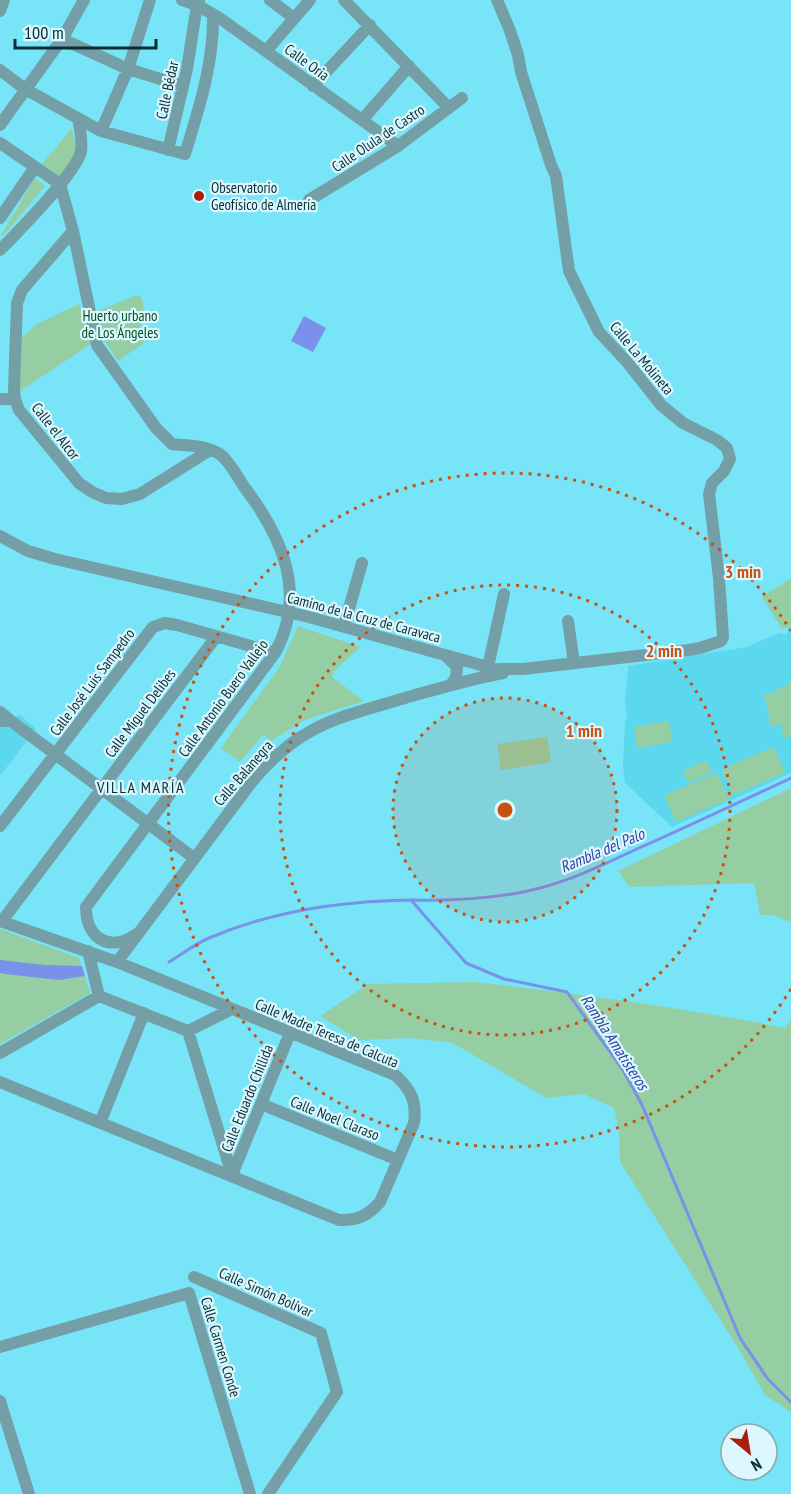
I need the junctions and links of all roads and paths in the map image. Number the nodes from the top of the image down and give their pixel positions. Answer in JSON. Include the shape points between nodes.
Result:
{"nodes":[{"id":1,"x":4,"y":0,"type":"edge"},
{"id":2,"x":84,"y":0,"type":"edge"},
{"id":3,"x":150,"y":0,"type":"edge"},
{"id":4,"x":182,"y":0,"type":"edge"},
{"id":5,"x":270,"y":0,"type":"edge"},
{"id":6,"x":310,"y":0,"type":"edge"},
{"id":7,"x":344,"y":0,"type":"edge"},
{"id":8,"x":497,"y":0,"type":"edge"},
{"id":9,"x":198,"y":2,"type":"edge"},
{"id":10,"x":0,"y":11,"type":"edge"},
{"id":11,"x":213,"y":14,"type":"junction"},
{"id":12,"x":294,"y":18,"type":"junction"},
{"id":13,"x":370,"y":25,"type":"junction"},
{"id":14,"x":62,"y":39,"type":"junction"},
{"id":15,"x":266,"y":51,"type":"junction"},
{"id":16,"x":409,"y":66,"type":"junction"},
{"id":17,"x":128,"y":69,"type":"junction"},
{"id":18,"x":0,"y":71,"type":"edge"},
{"id":19,"x":183,"y":86,"type":"junction"},
{"id":20,"x":313,"y":86,"type":"junction"},
{"id":21,"x":25,"y":89,"type":"junction"},
{"id":22,"x":462,"y":98,"type":"dead end"},
{"id":23,"x":449,"y":108,"type":"junction"},
{"id":24,"x":78,"y":119,"type":"junction"},
{"id":25,"x":363,"y":119,"type":"junction"},
{"id":26,"x":0,"y":124,"type":"edge"},
{"id":27,"x":101,"y":131,"type":"junction"},
{"id":28,"x":0,"y":143,"type":"edge"},
{"id":29,"x":398,"y":146,"type":"junction"},
{"id":30,"x":168,"y":150,"type":"junction"},
{"id":31,"x":35,"y":167,"type":"junction"},
{"id":32,"x":60,"y":184,"type":"junction"},
{"id":33,"x":309,"y":200,"type":"dead end"},
{"id":34,"x":0,"y":218,"type":"edge"},
{"id":35,"x":73,"y":231,"type":"junction"},
{"id":36,"x":0,"y":250,"type":"edge"},
{"id":37,"x":0,"y":399,"type":"edge"},
{"id":38,"x":15,"y":399,"type":"junction"},
{"id":39,"x":210,"y":450,"type":"junction"},
{"id":40,"x":0,"y":536,"type":"edge"},
{"id":41,"x":362,"y":563,"type":"dead end"},
{"id":42,"x":504,"y":594,"type":"dead end"},
{"id":43,"x":290,"y":612,"type":"junction"},
{"id":44,"x":568,"y":621,"type":"dead end"},
{"id":45,"x":344,"y":626,"type":"junction"},
{"id":46,"x":723,"y":637,"type":"joint"},
{"id":47,"x":216,"y":638,"type":"junction"},
{"id":48,"x":435,"y":651,"type":"junction"},
{"id":49,"x":275,"y":653,"type":"junction"},
{"id":50,"x":574,"y":663,"type":"junction"},
{"id":51,"x":488,"y":667,"type":"junction"},
{"id":52,"x":523,"y":669,"type":"junction"},
{"id":53,"x":451,"y":685,"type":"junction"},
{"id":54,"x":0,"y":712,"type":"edge"},
{"id":55,"x":6,"y":721,"type":"edge"},
{"id":56,"x":56,"y":754,"type":"junction"},
{"id":57,"x":102,"y":788,"type":"junction"},
{"id":58,"x":148,"y":824,"type":"junction"},
{"id":59,"x":0,"y":826,"type":"edge"},
{"id":60,"x":194,"y":858,"type":"junction"},
{"id":61,"x":19,"y":898,"type":"junction"},
{"id":62,"x":0,"y":904,"type":"edge"},
{"id":63,"x":1,"y":921,"type":"edge"},
{"id":64,"x":137,"y":934,"type":"junction"},
{"id":65,"x":88,"y":951,"type":"junction"},
{"id":66,"x":117,"y":962,"type":"junction"},
{"id":67,"x":99,"y":996,"type":"junction"},
{"id":68,"x":232,"y":1009,"type":"junction"},
{"id":69,"x":144,"y":1013,"type":"junction"},
{"id":70,"x":188,"y":1031,"type":"junction"},
{"id":71,"x":290,"y":1033,"type":"junction"},
{"id":72,"x":0,"y":1053,"type":"edge"},
{"id":73,"x":0,"y":1082,"type":"edge"},
{"id":74,"x":261,"y":1104,"type":"junction"},
{"id":75,"x":100,"y":1123,"type":"junction"},
{"id":76,"x":398,"y":1160,"type":"junction"},
{"id":77,"x":232,"y":1175,"type":"junction"},
{"id":78,"x":194,"y":1277,"type":"dead end"},
{"id":79,"x":0,"y":1347,"type":"edge"},
{"id":80,"x":0,"y":1401,"type":"edge"},
{"id":81,"x":28,"y":1494,"type":"edge"},
{"id":82,"x":249,"y":1494,"type":"edge"},
{"id":83,"x":268,"y":1494,"type":"edge"}],
"edges":[{"from":1,"to":10,"type":"street"},
{"from":2,"to":14,"type":"street"},
{"from":3,"to":17,"type":"street"},
{"from":4,"to":9,"type":"street","name":"Calle Oria"},
{"from":5,"to":12,"type":"street"},
{"from":6,"to":12,"type":"street"},
{"from":7,"to":13,"type":"street"},
{"from":8,"to":46,"type":"street","name":"Calle La Molineta","via":[[556,176],[569,271],[599,332],[661,405],[690,428],[723,443],[730,453],[709,494]]},
{"from":9,"to":11,"type":"street","name":"Calle Oria"},
{"from":9,"to":19,"type":"street","name":"Calle Bédar"},
{"from":11,"to":15,"type":"street","name":"Calle Oria"},
{"from":11,"to":30,"type":"street","via":[[208,79],[185,154]]},
{"from":12,"to":15,"type":"street"},
{"from":13,"to":16,"type":"street"},
{"from":13,"to":20,"type":"street"},
{"from":14,"to":17,"type":"street"},
{"from":14,"to":21,"type":"street"},
{"from":15,"to":20,"type":"street","name":"Calle Oria"},
{"from":16,"to":23,"type":"street"},
{"from":16,"to":25,"type":"street"},
{"from":17,"to":19,"type":"street"},
{"from":17,"to":27,"type":"street"},
{"from":18,"to":21,"type":"street"},
{"from":19,"to":30,"type":"street","name":"Calle Bédar"},
{"from":20,"to":25,"type":"street","name":"Calle Oria"},
{"from":21,"to":24,"type":"street"},
{"from":21,"to":26,"type":"street"},
{"from":22,"to":23,"type":"street","name":"Calle Olula de Castro"},
{"from":23,"to":29,"type":"street","name":"Calle Olula de Castro"},
{"from":24,"to":27,"type":"street"},
{"from":24,"to":32,"type":"street","via":[[81,150]]},
{"from":25,"to":29,"type":"street","name":"Calle Oria"},
{"from":27,"to":30,"type":"street"},
{"from":28,"to":31,"type":"street"},
{"from":29,"to":33,"type":"street","name":"Calle Olula de Castro"},
{"from":31,"to":32,"type":"street"},
{"from":31,"to":34,"type":"street"},
{"from":32,"to":35,"type":"street"},
{"from":32,"to":36,"type":"street"},
{"from":35,"to":38,"type":"street","name":"Calle el Alcor","via":[[22,290],[17,303]]},
{"from":35,"to":39,"type":"street","via":[[97,345],[156,428],[172,444]]},
{"from":37,"to":38,"type":"street"},
{"from":38,"to":39,"type":"street","name":"Calle el Alcor","via":[[19,410],[79,483],[105,498],[140,494]]},
{"from":39,"to":43,"type":"street","via":[[221,455],[274,532],[286,567]]},
{"from":40,"to":43,"type":"street","name":"Camino de la Cruz de Caravaca","via":[[28,551],[55,559]]},
{"from":41,"to":45,"type":"street"},
{"from":42,"to":51,"type":"street"},
{"from":43,"to":45,"type":"street","name":"Camino de la Cruz de Caravaca"},
{"from":43,"to":49,"type":"street","name":"Calle Antonio Buero Vallejo"},
{"from":44,"to":50,"type":"street"},
{"from":45,"to":48,"type":"street","name":"Camino de la Cruz de Caravaca"},
{"from":46,"to":50,"type":"street","name":"Camino de la Cruz de Caravaca","via":[[700,648]]},
{"from":47,"to":49,"type":"street","name":"Calle José Luis Sampedro"},
{"from":47,"to":56,"type":"street","name":"Calle José Luis Sampedro","via":[[177,625],[153,627]]},
{"from":47,"to":57,"type":"street","name":"Calle Miguel Delibes"},
{"from":48,"to":51,"type":"street","name":"Camino de la Cruz de Caravaca"},
{"from":48,"to":53,"type":"street","via":[[457,667]]},
{"from":49,"to":58,"type":"street","name":"Calle Antonio Buero Vallejo"},
{"from":50,"to":52,"type":"street","name":"Camino de la Cruz de Caravaca"},
{"from":51,"to":52,"type":"street","name":"Camino de la Cruz de Caravaca"},
{"from":52,"to":53,"type":"street","name":"Calle Balanegra"},
{"from":53,"to":60,"type":"street","name":"Calle Balanegra","via":[[335,718],[298,737],[260,771]]},
{"from":54,"to":55,"type":"street"},
{"from":55,"to":56,"type":"street"},
{"from":56,"to":57,"type":"street"},
{"from":56,"to":59,"type":"street","name":"Calle José Luis Sampedro"},
{"from":57,"to":58,"type":"street"},
{"from":57,"to":61,"type":"street","name":"Calle Miguel Delibes"},
{"from":58,"to":60,"type":"street"},
{"from":58,"to":64,"type":"street","name":"Calle Antonio Buero Vallejo","via":[[86,907],[88,925],[99,938],[117,943]]},
{"from":60,"to":64,"type":"street","name":"Calle Balanegra"},
{"from":61,"to":62,"type":"street"},
{"from":61,"to":63,"type":"street","name":"Calle Miguel Delibes"},
{"from":63,"to":65,"type":"street","name":"Calle Madre Teresa de Calcuta"},
{"from":64,"to":66,"type":"street","name":"Calle Balanegra"},
{"from":65,"to":66,"type":"street","name":"Calle Madre Teresa de Calcuta"},
{"from":65,"to":67,"type":"street"},
{"from":66,"to":68,"type":"street","name":"Calle Madre Teresa de Calcuta"},
{"from":67,"to":69,"type":"street"},
{"from":67,"to":72,"type":"street"},
{"from":68,"to":70,"type":"street"},
{"from":68,"to":71,"type":"street","name":"Calle Madre Teresa de Calcuta"},
{"from":69,"to":70,"type":"street"},
{"from":69,"to":75,"type":"street"},
{"from":70,"to":77,"type":"street"},
{"from":71,"to":74,"type":"street","name":"Calle Eduardo Chillida"},
{"from":71,"to":76,"type":"street","name":"Calle Madre Teresa de Calcuta","via":[[395,1075],[408,1086],[414,1101],[414,1123]]},
{"from":73,"to":75,"type":"street","name":"Calle Madre Teresa de Calcuta"},
{"from":74,"to":76,"type":"street","name":"Calle Noel Claraso"},
{"from":74,"to":77,"type":"street","name":"Calle Eduardo Chillida"},
{"from":75,"to":77,"type":"street","name":"Calle Madre Teresa de Calcuta"},
{"from":76,"to":77,"type":"street","name":"Calle Madre Teresa de Calcuta","via":[[380,1202],[352,1221],[339,1220]]},
{"from":78,"to":83,"type":"street","name":"Calle Simón Bolívar","via":[[321,1333],[337,1392]]},
{"from":79,"to":82,"type":"street","name":"Calle Carmen Conde","via":[[189,1293]]},
{"from":80,"to":81,"type":"street"}]}
